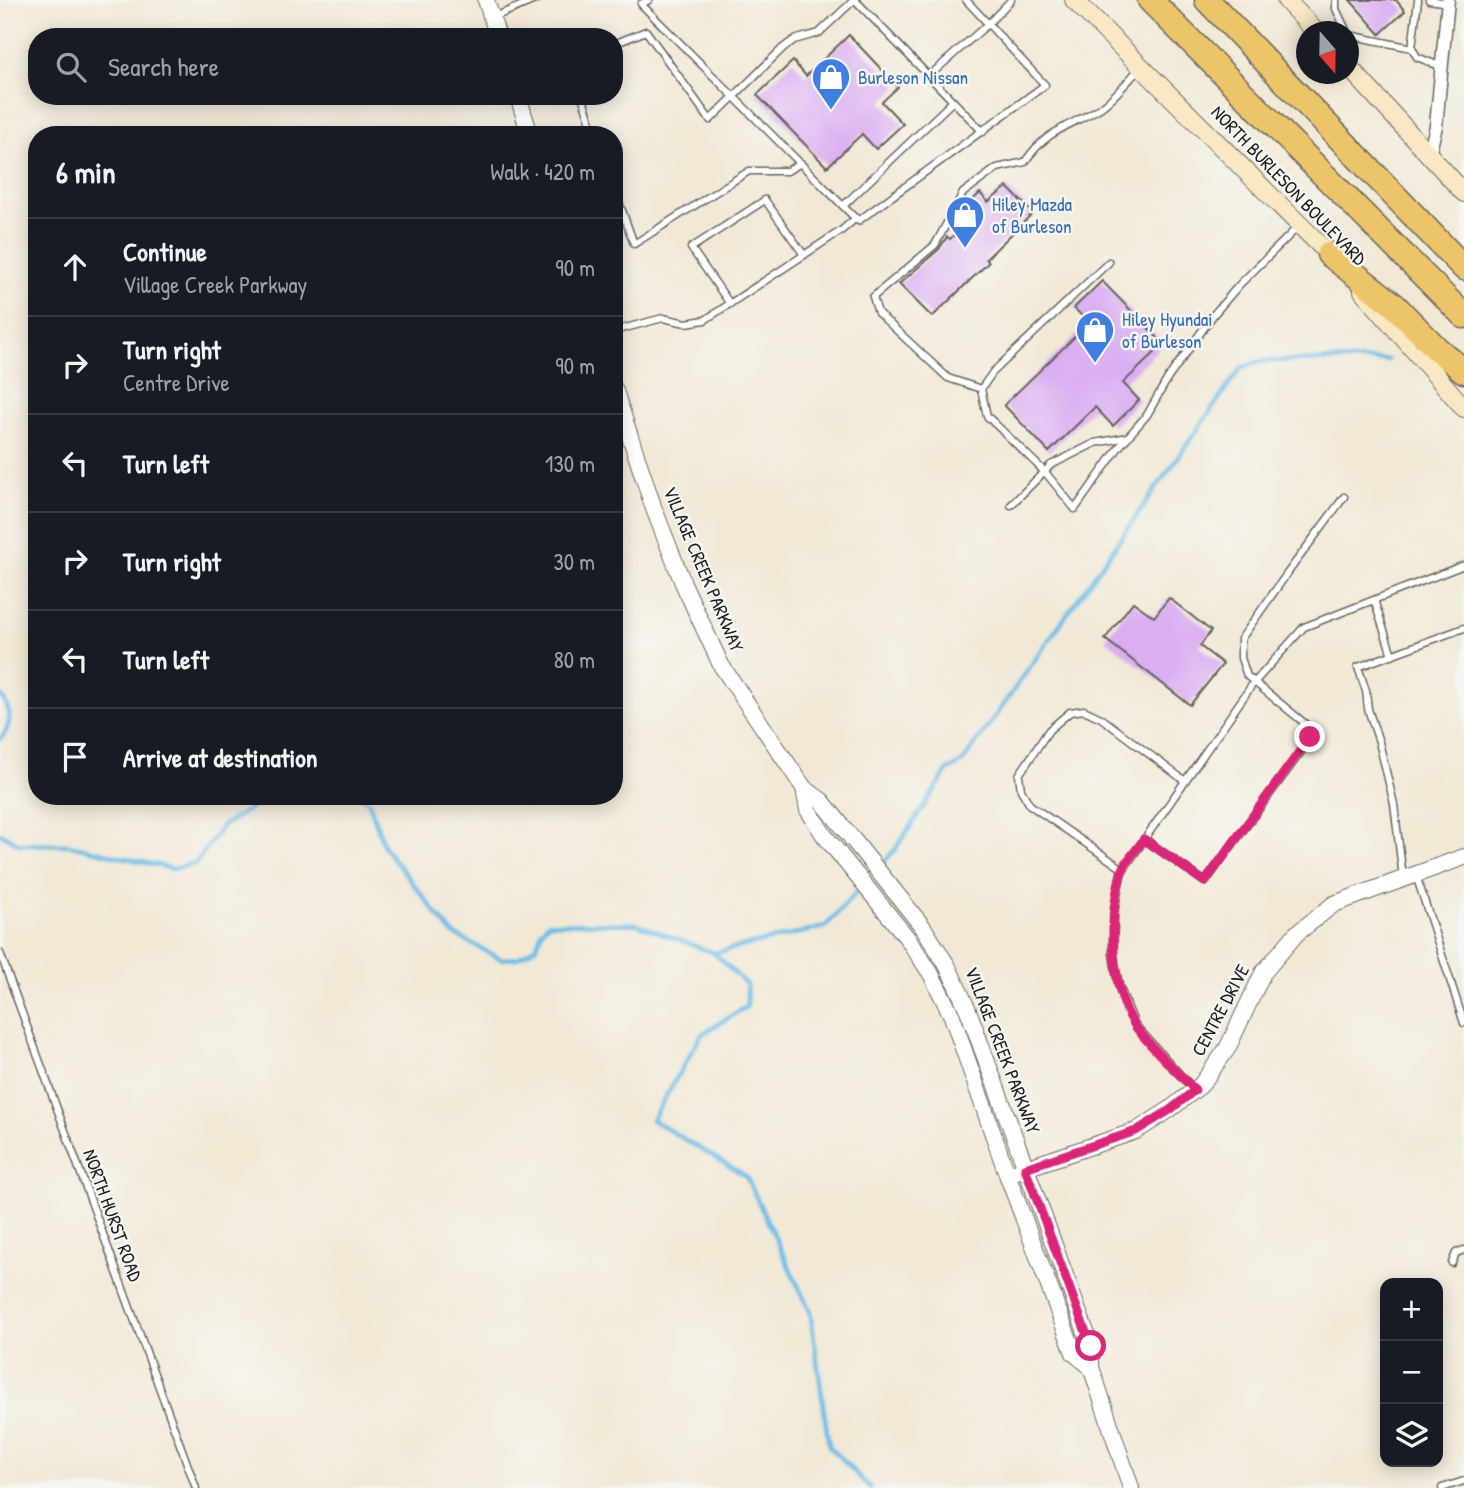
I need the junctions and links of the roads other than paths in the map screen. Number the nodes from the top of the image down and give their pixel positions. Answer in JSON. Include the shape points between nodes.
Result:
{"nodes":[{"id":1,"x":486,"y":0,"type":"edge"},
{"id":2,"x":535,"y":0,"type":"edge"},
{"id":3,"x":649,"y":0,"type":"edge"},
{"id":4,"x":854,"y":0,"type":"edge"},
{"id":5,"x":966,"y":0,"type":"edge"},
{"id":6,"x":1011,"y":0,"type":"edge"},
{"id":7,"x":1074,"y":0,"type":"edge"},
{"id":8,"x":1150,"y":0,"type":"edge"},
{"id":9,"x":1206,"y":0,"type":"edge"},
{"id":10,"x":1223,"y":0,"type":"edge"},
{"id":11,"x":1286,"y":0,"type":"edge"},
{"id":12,"x":1336,"y":0,"type":"edge"},
{"id":13,"x":1418,"y":0,"type":"edge"},
{"id":14,"x":1429,"y":0,"type":"edge"},
{"id":15,"x":1448,"y":2,"type":"edge"},
{"id":16,"x":492,"y":18,"type":"junction"},
{"id":17,"x":1306,"y":21,"type":"edge"},
{"id":18,"x":1342,"y":21,"type":"edge"},
{"id":19,"x":989,"y":23,"type":"junction"},
{"id":20,"x":495,"y":28,"type":"edge"},
{"id":21,"x":1359,"y":36,"type":"edge"},
{"id":22,"x":623,"y":40,"type":"edge"},
{"id":23,"x":1412,"y":48,"type":"junction"},
{"id":24,"x":1142,"y":67,"type":"junction"},
{"id":25,"x":1442,"y":67,"type":"junction"},
{"id":26,"x":929,"y":76,"type":"junction"},
{"id":27,"x":1359,"y":77,"type":"edge"},
{"id":28,"x":1298,"y":94,"type":"junction"},
{"id":29,"x":734,"y":97,"type":"junction"},
{"id":30,"x":953,"y":101,"type":"junction"},
{"id":31,"x":521,"y":105,"type":"edge"},
{"id":32,"x":585,"y":105,"type":"edge"},
{"id":33,"x":527,"y":126,"type":"edge"},
{"id":34,"x":592,"y":126,"type":"edge"},
{"id":35,"x":982,"y":132,"type":"junction"},
{"id":36,"x":1429,"y":156,"type":"junction"},
{"id":37,"x":801,"y":163,"type":"junction"},
{"id":38,"x":1464,"y":193,"type":"edge"},
{"id":39,"x":843,"y":206,"type":"junction"},
{"id":40,"x":623,"y":213,"type":"edge"},
{"id":41,"x":856,"y":218,"type":"junction"},
{"id":42,"x":1300,"y":224,"type":"junction"},
{"id":43,"x":1329,"y":254,"type":"junction"},
{"id":44,"x":804,"y":255,"type":"junction"},
{"id":45,"x":1109,"y":262,"type":"dead end"},
{"id":46,"x":1464,"y":268,"type":"edge"},
{"id":47,"x":730,"y":304,"type":"junction"},
{"id":48,"x":1464,"y":316,"type":"edge"},
{"id":49,"x":623,"y":329,"type":"edge"},
{"id":50,"x":1464,"y":372,"type":"edge"},
{"id":51,"x":981,"y":389,"type":"junction"},
{"id":52,"x":1464,"y":408,"type":"edge"},
{"id":53,"x":623,"y":414,"type":"edge"},
{"id":54,"x":1128,"y":437,"type":"junction"},
{"id":55,"x":1045,"y":472,"type":"junction"},
{"id":56,"x":1344,"y":498,"type":"dead end"},
{"id":57,"x":1011,"y":505,"type":"dead end"},
{"id":58,"x":1464,"y":565,"type":"edge"},
{"id":59,"x":1374,"y":600,"type":"junction"},
{"id":60,"x":1464,"y":628,"type":"edge"},
{"id":61,"x":1392,"y":655,"type":"junction"},
{"id":62,"x":1254,"y":683,"type":"junction"},
{"id":63,"x":1185,"y":781,"type":"junction"},
{"id":64,"x":804,"y":788,"type":"junction"},
{"id":65,"x":1144,"y":839,"type":"junction"},
{"id":66,"x":1464,"y":857,"type":"edge"},
{"id":67,"x":1124,"y":869,"type":"junction"},
{"id":68,"x":1409,"y":875,"type":"junction"},
{"id":69,"x":0,"y":953,"type":"edge"},
{"id":70,"x":1464,"y":1023,"type":"edge"},
{"id":71,"x":1195,"y":1090,"type":"junction"},
{"id":72,"x":1025,"y":1168,"type":"junction"},
{"id":73,"x":1007,"y":1174,"type":"junction"},
{"id":74,"x":1464,"y":1250,"type":"edge"},
{"id":75,"x":1452,"y":1262,"type":"dead end"},
{"id":76,"x":1091,"y":1367,"type":"junction"},
{"id":77,"x":1464,"y":1481,"type":"edge"},
{"id":78,"x":196,"y":1488,"type":"edge"},
{"id":79,"x":1131,"y":1488,"type":"edge"},
{"id":80,"x":1443,"y":1488,"type":"edge"}],
"edges":[{"from":1,"to":16,"type":"street"},
{"from":2,"to":16,"type":"lane"},
{"from":3,"to":29,"type":"lane","via":[[641,4]]},
{"from":4,"to":26,"type":"lane"},
{"from":4,"to":29,"type":"lane","via":[[819,33],[783,48]]},
{"from":5,"to":19,"type":"lane"},
{"from":6,"to":19,"type":"lane"},
{"from":7,"to":24,"type":"main road","name":"NORTH BURLESON BOULEVARD"},
{"from":8,"to":48,"type":"highway"},
{"from":9,"to":28,"type":"highway"},
{"from":10,"to":28,"type":"highway","via":[[1290,72]]},
{"from":11,"to":17,"type":"main road"},
{"from":12,"to":18,"type":"lane"},
{"from":13,"to":23,"type":"lane"},
{"from":14,"to":15,"type":"lane"},
{"from":15,"to":25,"type":"street"},
{"from":16,"to":20,"type":"street"},
{"from":19,"to":26,"type":"lane"},
{"from":19,"to":35,"type":"lane","via":[[1045,85]]},
{"from":21,"to":23,"type":"lane"},
{"from":22,"to":29,"type":"lane","via":[[646,31],[710,120]]},
{"from":23,"to":25,"type":"lane","via":[[1417,57]]},
{"from":24,"to":42,"type":"main road","name":"NORTH BURLESON BOULEVARD"},
{"from":24,"to":51,"type":"lane","via":[[1102,107],[1055,130],[1025,162],[997,168],[964,193],[934,245],[873,297],[878,313],[948,378]]},
{"from":25,"to":36,"type":"street"},
{"from":26,"to":30,"type":"lane"},
{"from":27,"to":36,"type":"main road"},
{"from":28,"to":46,"type":"highway"},
{"from":29,"to":37,"type":"lane"},
{"from":30,"to":35,"type":"lane"},
{"from":30,"to":39,"type":"lane"},
{"from":31,"to":33,"type":"street"},
{"from":32,"to":34,"type":"lane"},
{"from":35,"to":41,"type":"lane","via":[[859,221]]},
{"from":36,"to":38,"type":"main road"},
{"from":37,"to":39,"type":"lane"},
{"from":37,"to":40,"type":"lane","via":[[787,171],[749,171],[634,244]]},
{"from":39,"to":41,"type":"lane"},
{"from":41,"to":44,"type":"lane"},
{"from":42,"to":43,"type":"main road","name":"NORTH BURLESON BOULEVARD"},
{"from":42,"to":54,"type":"lane","via":[[1214,314]]},
{"from":43,"to":50,"type":"highway","via":[[1394,305]]},
{"from":43,"to":52,"type":"main road","name":"NORTH BURLESON BOULEVARD"},
{"from":44,"to":47,"type":"lane"},
{"from":44,"to":47,"type":"lane","via":[[765,200],[691,248]]},
{"from":45,"to":51,"type":"lane","via":[[993,372]]},
{"from":47,"to":49,"type":"lane","via":[[696,323],[663,318]]},
{"from":51,"to":55,"type":"lane","via":[[987,416]]},
{"from":53,"to":64,"type":"street","name":"VILLAGE CREEK PARKWAY","via":[[683,583],[722,664]]},
{"from":54,"to":55,"type":"lane","via":[[1095,443]]},
{"from":54,"to":55,"type":"lane","via":[[1075,509]]},
{"from":55,"to":57,"type":"lane"},
{"from":56,"to":62,"type":"lane","via":[[1241,639],[1241,658]]},
{"from":58,"to":59,"type":"lane"},
{"from":59,"to":61,"type":"lane"},
{"from":59,"to":62,"type":"lane","via":[[1304,627]]},
{"from":60,"to":61,"type":"lane"},
{"from":61,"to":68,"type":"lane","via":[[1358,667]]},
{"from":62,"to":63,"type":"lane"},
{"from":62,"to":65,"type":"lane","via":[[1308,726],[1306,745],[1205,882]]},
{"from":63,"to":65,"type":"lane"},
{"from":63,"to":67,"type":"lane","via":[[1084,710],[1070,712],[1049,730],[1019,775],[1021,790],[1030,805]]},
{"from":64,"to":72,"type":"street","name":"VILLAGE CREEK PARKWAY","via":[[822,801],[923,927],[952,976]]},
{"from":64,"to":73,"type":"street","name":"VILLAGE CREEK PARKWAY","via":[[808,810],[824,835],[877,898],[931,974],[952,1016]]},
{"from":65,"to":67,"type":"lane"},
{"from":66,"to":68,"type":"street","name":"CENTRE DRIVE"},
{"from":67,"to":71,"type":"lane","via":[[1114,912],[1113,954],[1119,986],[1135,1025]]},
{"from":68,"to":70,"type":"lane"},
{"from":68,"to":71,"type":"street","name":"CENTRE DRIVE","via":[[1334,904],[1296,934],[1263,973],[1227,1049]]},
{"from":69,"to":78,"type":"lane","name":"NORTH HURST ROAD"},
{"from":71,"to":72,"type":"street","name":"CENTRE DRIVE","via":[[1136,1131]]},
{"from":72,"to":73,"type":"street","name":"CENTRE DRIVE"},
{"from":72,"to":76,"type":"street","name":"VILLAGE CREEK PARKWAY","via":[[1091,1346]]},
{"from":73,"to":76,"type":"street","name":"VILLAGE CREEK PARKWAY","via":[[1074,1353]]},
{"from":74,"to":75,"type":"lane","via":[[1456,1253]]},
{"from":76,"to":79,"type":"street","name":"VILLAGE CREEK PARKWAY"},
{"from":77,"to":80,"type":"lane"}]}
